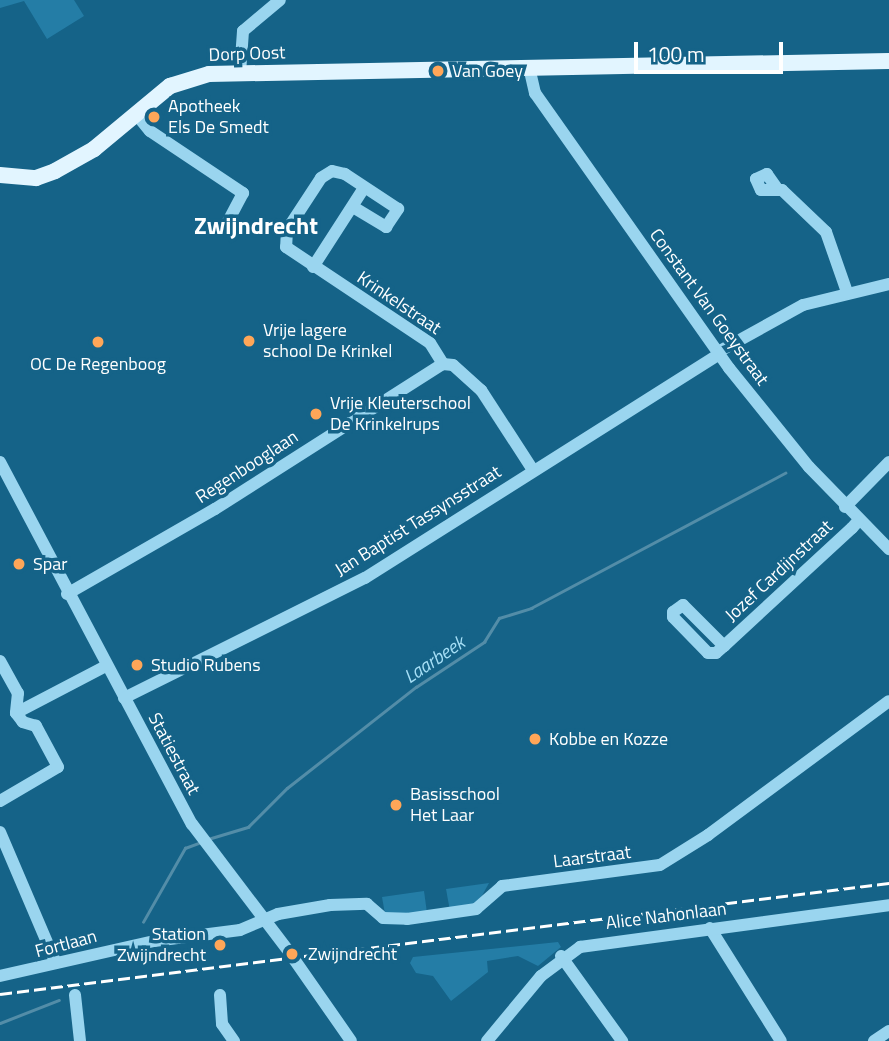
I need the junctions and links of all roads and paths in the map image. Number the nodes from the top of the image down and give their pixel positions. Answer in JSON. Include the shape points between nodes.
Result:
{"nodes":[{"id":1,"x":280,"y":0,"type":"edge"},
{"id":2,"x":889,"y":61,"type":"edge"},
{"id":3,"x":529,"y":67,"type":"junction"},
{"id":4,"x":240,"y":73,"type":"junction"},
{"id":5,"x":136,"y":114,"type":"junction"},
{"id":6,"x":0,"y":175,"type":"edge"},
{"id":7,"x":776,"y":187,"type":"dead end"},
{"id":8,"x":364,"y":188,"type":"junction"},
{"id":9,"x":353,"y":207,"type":"junction"},
{"id":10,"x":223,"y":231,"type":"dead end"},
{"id":11,"x":313,"y":267,"type":"junction"},
{"id":12,"x":889,"y":284,"type":"edge"},
{"id":13,"x":847,"y":292,"type":"junction"},
{"id":14,"x":719,"y":353,"type":"junction"},
{"id":15,"x":443,"y":364,"type":"junction"},
{"id":16,"x":0,"y":462,"type":"edge"},
{"id":17,"x":889,"y":462,"type":"edge"},
{"id":18,"x":533,"y":470,"type":"junction"},
{"id":19,"x":845,"y":507,"type":"junction"},
{"id":20,"x":858,"y":521,"type":"junction"},
{"id":21,"x":889,"y":549,"type":"edge"},
{"id":22,"x":67,"y":594,"type":"junction"},
{"id":23,"x":724,"y":646,"type":"dead end"},
{"id":24,"x":0,"y":661,"type":"edge"},
{"id":25,"x":106,"y":666,"type":"junction"},
{"id":26,"x":124,"y":698,"type":"junction"},
{"id":27,"x":889,"y":701,"type":"edge"},
{"id":28,"x":16,"y":713,"type":"junction"},
{"id":29,"x":0,"y":801,"type":"edge"},
{"id":30,"x":0,"y":832,"type":"edge"},
{"id":31,"x":889,"y":905,"type":"edge"},
{"id":32,"x":263,"y":920,"type":"junction"},
{"id":33,"x":710,"y":928,"type":"junction"},
{"id":34,"x":561,"y":956,"type":"junction"},
{"id":35,"x":56,"y":963,"type":"junction"},
{"id":36,"x":0,"y":976,"type":"edge"},
{"id":37,"x":75,"y":995,"type":"dead end"},
{"id":38,"x":220,"y":995,"type":"dead end"},
{"id":39,"x":889,"y":1031,"type":"edge"},
{"id":40,"x":80,"y":1041,"type":"edge"},
{"id":41,"x":234,"y":1041,"type":"edge"},
{"id":42,"x":351,"y":1041,"type":"edge"},
{"id":43,"x":487,"y":1041,"type":"edge"},
{"id":44,"x":622,"y":1041,"type":"edge"},
{"id":45,"x":781,"y":1041,"type":"edge"},
{"id":46,"x":874,"y":1041,"type":"edge"}],
"edges":[{"from":1,"to":4,"type":"street","via":[[243,31]]},
{"from":2,"to":3,"type":"main road","name":"Dorp Oost"},
{"from":3,"to":4,"type":"main road","name":"Dorp Oost"},
{"from":3,"to":14,"type":"street","name":"Constant Van Goeystraat","via":[[534,93]]},
{"from":4,"to":5,"type":"main road","name":"Dorp Oost","via":[[184,79]]},
{"from":5,"to":6,"type":"main road","name":"Dorp Oost","via":[[94,149],[55,171],[28,178]]},
{"from":5,"to":10,"type":"street","via":[[150,131],[243,193]]},
{"from":7,"to":13,"type":"street","via":[[826,232]]},
{"from":8,"to":9,"type":"street"},
{"from":8,"to":9,"type":"street","via":[[398,209],[386,227]]},
{"from":8,"to":11,"type":"street","name":"Krinkelstraat","via":[[331,171],[314,188],[284,242],[289,253]]},
{"from":9,"to":11,"type":"street"},
{"from":11,"to":15,"type":"street","name":"Krinkelstraat","via":[[430,342]]},
{"from":12,"to":13,"type":"street","name":"Jan Baptist Tassynsstraat"},
{"from":13,"to":14,"type":"street","name":"Jan Baptist Tassynsstraat","via":[[803,304]]},
{"from":14,"to":18,"type":"street","name":"Jan Baptist Tassynsstraat"},
{"from":14,"to":19,"type":"street","name":"Constant Van Goeystraat"},
{"from":15,"to":18,"type":"street","name":"Krinkelstraat","via":[[453,365],[481,390]]},
{"from":15,"to":22,"type":"street","name":"Regenbooglaan","via":[[215,509]]},
{"from":16,"to":22,"type":"street","name":"Statiestraat"},
{"from":17,"to":19,"type":"street"},
{"from":18,"to":26,"type":"street","name":"Jan Baptist Tassynsstraat","via":[[365,578]]},
{"from":19,"to":20,"type":"street","name":"Constant Van Goeystraat"},
{"from":20,"to":21,"type":"street","name":"Constant Van Goeystraat"},
{"from":20,"to":23,"type":"street","name":"Jozef Cardijnstraat"},
{"from":22,"to":25,"type":"street","name":"Statiestraat"},
{"from":24,"to":28,"type":"street","via":[[18,693]]},
{"from":25,"to":26,"type":"street","name":"Statiestraat"},
{"from":25,"to":28,"type":"street"},
{"from":26,"to":32,"type":"street","name":"Statiestraat","via":[[202,841]]},
{"from":27,"to":32,"type":"street","name":"Laarstraat","via":[[671,860],[650,867],[502,886],[476,909],[456,913],[396,920],[383,918],[367,904],[349,902]]},
{"from":28,"to":29,"type":"street","via":[[23,722],[36,726],[58,767]]},
{"from":30,"to":35,"type":"street"},
{"from":31,"to":33,"type":"street","name":"Alice Nahonlaan"},
{"from":32,"to":35,"type":"street","name":"Fortlaan","via":[[240,930],[154,941]]},
{"from":32,"to":42,"type":"street","name":"Statiestraat"},
{"from":33,"to":34,"type":"street","name":"Alice Nahonlaan","via":[[599,941]]},
{"from":33,"to":45,"type":"street"},
{"from":34,"to":43,"type":"street","name":"Alice Nahonlaan"},
{"from":34,"to":44,"type":"street"},
{"from":35,"to":36,"type":"street","name":"Fortlaan"},
{"from":37,"to":40,"type":"street"},
{"from":38,"to":41,"type":"street","via":[[222,1024]]},
{"from":39,"to":46,"type":"street"}]}
